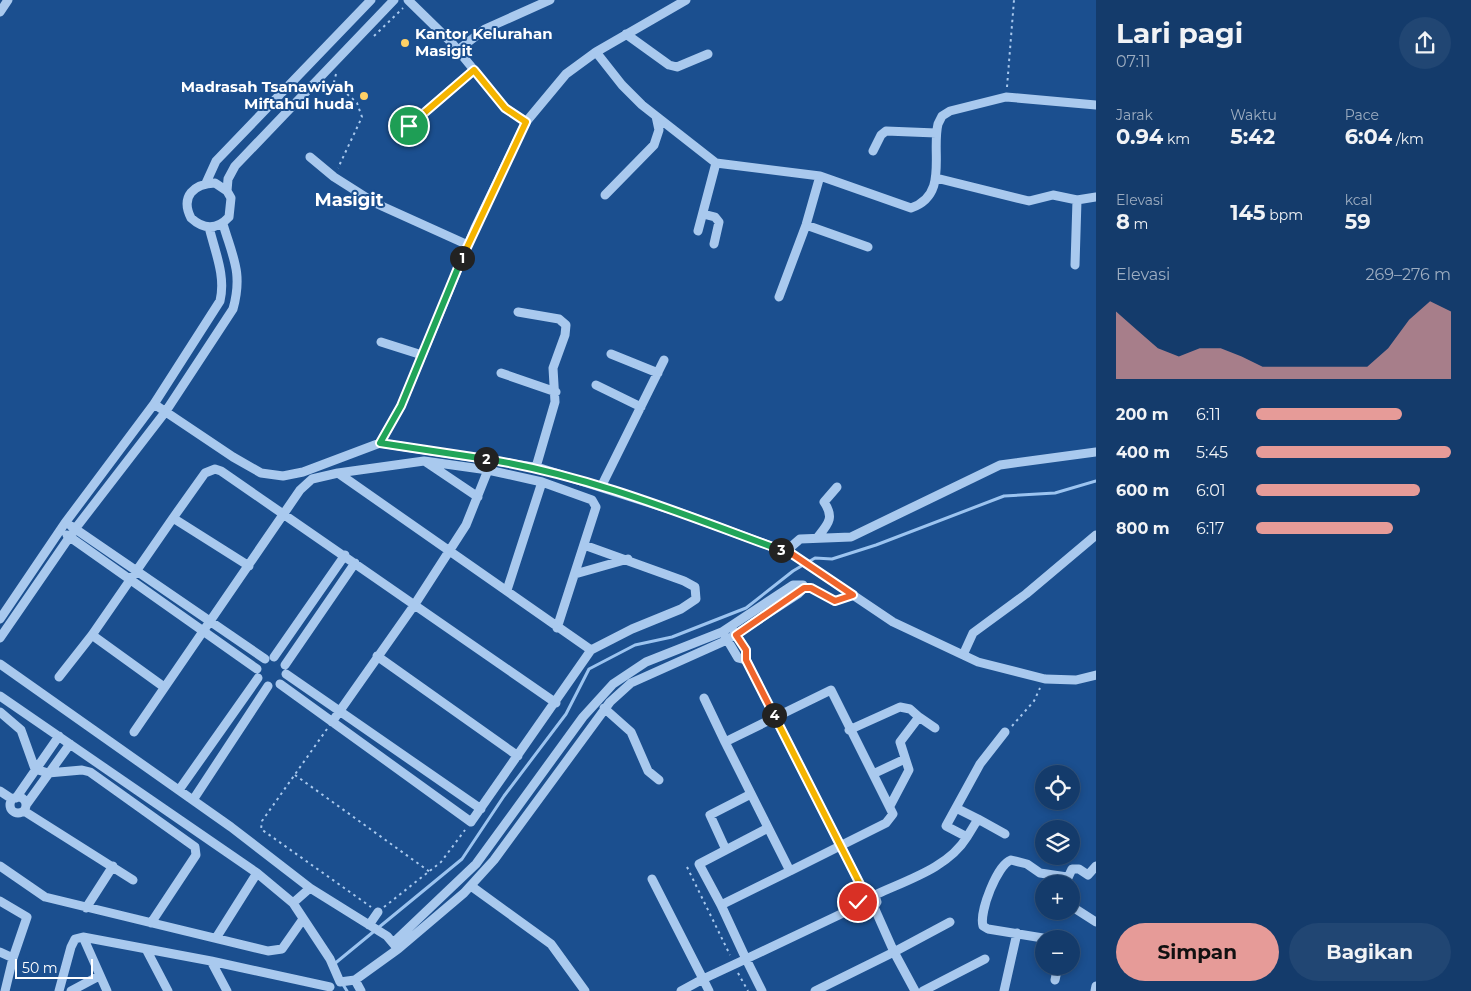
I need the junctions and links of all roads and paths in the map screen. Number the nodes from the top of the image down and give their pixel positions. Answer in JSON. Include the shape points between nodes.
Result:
{"nodes":[{"id":1,"x":8,"y":0,"type":"edge"},
{"id":2,"x":371,"y":0,"type":"edge"},
{"id":3,"x":394,"y":0,"type":"edge"},
{"id":4,"x":550,"y":0,"type":"edge"},
{"id":5,"x":686,"y":0,"type":"edge"},
{"id":6,"x":1014,"y":0,"type":"edge"},
{"id":7,"x":409,"y":1,"type":"edge"},
{"id":8,"x":0,"y":12,"type":"edge"},
{"id":9,"x":626,"y":34,"type":"junction"},
{"id":10,"x":374,"y":36,"type":"dead end"},
{"id":11,"x":458,"y":50,"type":"junction"},
{"id":12,"x":596,"y":52,"type":"junction"},
{"id":13,"x":708,"y":54,"type":"dead end"},
{"id":14,"x":474,"y":70,"type":"junction"},
{"id":15,"x":338,"y":71,"type":"dead end"},
{"id":16,"x":1006,"y":97,"type":"junction"},
{"id":17,"x":1096,"y":105,"type":"edge"},
{"id":18,"x":656,"y":116,"type":"junction"},
{"id":19,"x":526,"y":122,"type":"junction"},
{"id":20,"x":409,"y":126,"type":"dead end"},
{"id":21,"x":936,"y":133,"type":"junction"},
{"id":22,"x":873,"y":152,"type":"dead end"},
{"id":23,"x":310,"y":157,"type":"dead end"},
{"id":24,"x":716,"y":163,"type":"junction"},
{"id":25,"x":820,"y":176,"type":"junction"},
{"id":26,"x":334,"y":177,"type":"junction"},
{"id":27,"x":936,"y":178,"type":"junction"},
{"id":28,"x":206,"y":183,"type":"junction"},
{"id":29,"x":226,"y":191,"type":"junction"},
{"id":30,"x":605,"y":195,"type":"dead end"},
{"id":31,"x":1096,"y":197,"type":"edge"},
{"id":32,"x":1077,"y":200,"type":"junction"},
{"id":33,"x":703,"y":214,"type":"junction"},
{"id":34,"x":223,"y":224,"type":"junction"},
{"id":35,"x":806,"y":225,"type":"junction"},
{"id":36,"x":209,"y":227,"type":"junction"},
{"id":37,"x":698,"y":231,"type":"dead end"},
{"id":38,"x":714,"y":244,"type":"dead end"},
{"id":39,"x":468,"y":245,"type":"junction"},
{"id":40,"x":868,"y":247,"type":"dead end"},
{"id":41,"x":1075,"y":265,"type":"dead end"},
{"id":42,"x":778,"y":298,"type":"dead end"},
{"id":43,"x":518,"y":312,"type":"dead end"},
{"id":44,"x":381,"y":342,"type":"dead end"},
{"id":45,"x":611,"y":354,"type":"dead end"},
{"id":46,"x":422,"y":355,"type":"junction"},
{"id":47,"x":664,"y":360,"type":"dead end"},
{"id":48,"x":502,"y":373,"type":"dead end"},
{"id":49,"x":658,"y":373,"type":"junction"},
{"id":50,"x":596,"y":385,"type":"dead end"},
{"id":51,"x":556,"y":392,"type":"junction"},
{"id":52,"x":154,"y":404,"type":"junction"},
{"id":53,"x":641,"y":407,"type":"junction"},
{"id":54,"x":166,"y":411,"type":"junction"},
{"id":55,"x":380,"y":443,"type":"junction"},
{"id":56,"x":1096,"y":452,"type":"edge"},
{"id":57,"x":424,"y":460,"type":"junction"},
{"id":58,"x":536,"y":467,"type":"junction"},
{"id":59,"x":488,"y":470,"type":"junction"},
{"id":60,"x":338,"y":473,"type":"junction"},
{"id":61,"x":542,"y":482,"type":"junction"},
{"id":62,"x":601,"y":487,"type":"junction"},
{"id":63,"x":837,"y":487,"type":"dead end"},
{"id":64,"x":478,"y":498,"type":"junction"},
{"id":65,"x":283,"y":515,"type":"junction"},
{"id":66,"x":174,"y":518,"type":"junction"},
{"id":67,"x":63,"y":527,"type":"junction"},
{"id":68,"x":73,"y":533,"type":"junction"},
{"id":69,"x":1096,"y":535,"type":"edge"},
{"id":70,"x":817,"y":538,"type":"junction"},
{"id":71,"x":584,"y":545,"type":"junction"},
{"id":72,"x":450,"y":550,"type":"junction"},
{"id":73,"x":788,"y":553,"type":"junction"},
{"id":74,"x":345,"y":555,"type":"junction"},
{"id":75,"x":628,"y":559,"type":"junction"},
{"id":76,"x":355,"y":563,"type":"junction"},
{"id":77,"x":249,"y":566,"type":"junction"},
{"id":78,"x":138,"y":572,"type":"junction"},
{"id":79,"x":575,"y":574,"type":"junction"},
{"id":80,"x":131,"y":581,"type":"junction"},
{"id":81,"x":804,"y":588,"type":"joint"},
{"id":82,"x":507,"y":590,"type":"junction"},
{"id":83,"x":853,"y":595,"type":"junction"},
{"id":84,"x":415,"y":604,"type":"junction"},
{"id":85,"x":0,"y":618,"type":"edge"},
{"id":86,"x":212,"y":622,"type":"junction"},
{"id":87,"x":557,"y":628,"type":"junction"},
{"id":88,"x":204,"y":631,"type":"junction"},
{"id":89,"x":734,"y":631,"type":"junction"},
{"id":90,"x":92,"y":635,"type":"junction"},
{"id":91,"x":724,"y":636,"type":"junction"},
{"id":92,"x":0,"y":638,"type":"edge"},
{"id":93,"x":591,"y":650,"type":"junction"},
{"id":94,"x":963,"y":655,"type":"junction"},
{"id":95,"x":378,"y":656,"type":"junction"},
{"id":96,"x":269,"y":658,"type":"junction"},
{"id":97,"x":746,"y":660,"type":"junction"},
{"id":98,"x":0,"y":664,"type":"edge"},
{"id":99,"x":285,"y":669,"type":"junction"},
{"id":100,"x":258,"y":674,"type":"junction"},
{"id":101,"x":1096,"y":675,"type":"edge"},
{"id":102,"x":59,"y":677,"type":"dead end"},
{"id":103,"x":1045,"y":679,"type":"junction"},
{"id":104,"x":280,"y":684,"type":"junction"},
{"id":105,"x":613,"y":684,"type":"junction"},
{"id":106,"x":268,"y":686,"type":"junction"},
{"id":107,"x":164,"y":687,"type":"junction"},
{"id":108,"x":620,"y":692,"type":"junction"},
{"id":109,"x":0,"y":696,"type":"edge"},
{"id":110,"x":704,"y":698,"type":"dead end"},
{"id":111,"x":556,"y":703,"type":"junction"},
{"id":112,"x":604,"y":708,"type":"junction"},
{"id":113,"x":339,"y":711,"type":"junction"},
{"id":114,"x":0,"y":712,"type":"edge"},
{"id":115,"x":775,"y":717,"type":"junction"},
{"id":116,"x":919,"y":717,"type":"junction"},
{"id":117,"x":332,"y":722,"type":"junction"},
{"id":118,"x":935,"y":728,"type":"dead end"},
{"id":119,"x":849,"y":730,"type":"junction"},
{"id":120,"x":134,"y":732,"type":"dead end"},
{"id":121,"x":1005,"y":732,"type":"joint"},
{"id":122,"x":59,"y":736,"type":"junction"},
{"id":123,"x":725,"y":742,"type":"junction"},
{"id":124,"x":70,"y":744,"type":"junction"},
{"id":125,"x":518,"y":756,"type":"junction"},
{"id":126,"x":904,"y":759,"type":"junction"},
{"id":127,"x":35,"y":769,"type":"junction"},
{"id":128,"x":48,"y":773,"type":"junction"},
{"id":129,"x":873,"y":774,"type":"junction"},
{"id":130,"x":295,"y":775,"type":"junction"},
{"id":131,"x":659,"y":780,"type":"dead end"},
{"id":132,"x":179,"y":790,"type":"junction"},
{"id":133,"x":0,"y":791,"type":"edge"},
{"id":134,"x":751,"y":794,"type":"junction"},
{"id":135,"x":14,"y":799,"type":"junction"},
{"id":136,"x":193,"y":800,"type":"junction"},
{"id":137,"x":890,"y":806,"type":"junction"},
{"id":138,"x":25,"y":808,"type":"junction"},
{"id":139,"x":956,"y":808,"type":"junction"},
{"id":140,"x":480,"y":809,"type":"junction"},
{"id":141,"x":978,"y":820,"type":"junction"},
{"id":142,"x":471,"y":822,"type":"junction"},
{"id":143,"x":768,"y":828,"type":"junction"},
{"id":144,"x":1006,"y":834,"type":"dead end"},
{"id":145,"x":968,"y":837,"type":"junction"},
{"id":146,"x":840,"y":846,"type":"junction"},
{"id":147,"x":726,"y":850,"type":"junction"},
{"id":148,"x":0,"y":866,"type":"edge"},
{"id":149,"x":113,"y":866,"type":"junction"},
{"id":150,"x":1096,"y":866,"type":"edge"},
{"id":151,"x":687,"y":867,"type":"dead end"},
{"id":152,"x":790,"y":871,"type":"junction"},
{"id":153,"x":257,"y":872,"type":"junction"},
{"id":154,"x":430,"y":872,"type":"junction"},
{"id":155,"x":1047,"y":875,"type":"edge"},
{"id":156,"x":1069,"y":875,"type":"edge"},
{"id":157,"x":1088,"y":875,"type":"junction"},
{"id":158,"x":652,"y":879,"type":"dead end"},
{"id":159,"x":132,"y":880,"type":"dead end"},
{"id":160,"x":1096,"y":880,"type":"edge"},
{"id":161,"x":456,"y":884,"type":"junction"},
{"id":162,"x":310,"y":888,"type":"junction"},
{"id":163,"x":468,"y":889,"type":"junction"},
{"id":164,"x":864,"y":892,"type":"junction"},
{"id":165,"x":875,"y":896,"type":"junction"},
{"id":166,"x":0,"y":901,"type":"edge"},
{"id":167,"x":293,"y":903,"type":"junction"},
{"id":168,"x":721,"y":905,"type":"junction"},
{"id":169,"x":860,"y":905,"type":"junction"},
{"id":170,"x":874,"y":907,"type":"junction"},
{"id":171,"x":86,"y":908,"type":"junction"},
{"id":172,"x":378,"y":912,"type":"junction"},
{"id":173,"x":1080,"y":912,"type":"edge"},
{"id":174,"x":303,"y":919,"type":"junction"},
{"id":175,"x":950,"y":922,"type":"dead end"},
{"id":176,"x":1096,"y":922,"type":"edge"},
{"id":177,"x":151,"y":923,"type":"junction"},
{"id":178,"x":372,"y":926,"type":"junction"},
{"id":179,"x":1018,"y":933,"type":"junction"},
{"id":180,"x":1035,"y":936,"type":"edge"},
{"id":181,"x":83,"y":937,"type":"junction"},
{"id":182,"x":216,"y":938,"type":"junction"},
{"id":183,"x":393,"y":943,"type":"junction"},
{"id":184,"x":146,"y":949,"type":"junction"},
{"id":185,"x":0,"y":952,"type":"edge"},
{"id":186,"x":894,"y":952,"type":"junction"},
{"id":187,"x":13,"y":958,"type":"junction"},
{"id":188,"x":746,"y":959,"type":"junction"},
{"id":189,"x":985,"y":959,"type":"dead end"},
{"id":190,"x":211,"y":961,"type":"junction"},
{"id":191,"x":734,"y":964,"type":"junction"},
{"id":192,"x":1056,"y":975,"type":"edge"},
{"id":193,"x":4,"y":976,"type":"edge"},
{"id":194,"x":99,"y":976,"type":"junction"},
{"id":195,"x":703,"y":979,"type":"junction"},
{"id":196,"x":345,"y":980,"type":"junction"},
{"id":197,"x":1055,"y":980,"type":"dead end"},
{"id":198,"x":1096,"y":986,"type":"edge"},
{"id":199,"x":331,"y":989,"type":"edge"},
{"id":200,"x":5,"y":991,"type":"edge"},
{"id":201,"x":59,"y":991,"type":"edge"},
{"id":202,"x":71,"y":991,"type":"edge"},
{"id":203,"x":107,"y":991,"type":"edge"},
{"id":204,"x":168,"y":991,"type":"edge"},
{"id":205,"x":228,"y":991,"type":"edge"},
{"id":206,"x":362,"y":991,"type":"edge"},
{"id":207,"x":585,"y":991,"type":"edge"},
{"id":208,"x":682,"y":991,"type":"edge"},
{"id":209,"x":709,"y":991,"type":"edge"},
{"id":210,"x":748,"y":991,"type":"edge"},
{"id":211,"x":762,"y":991,"type":"edge"},
{"id":212,"x":815,"y":991,"type":"edge"},
{"id":213,"x":915,"y":991,"type":"edge"},
{"id":214,"x":923,"y":991,"type":"edge"},
{"id":215,"x":1004,"y":991,"type":"edge"},
{"id":216,"x":1095,"y":991,"type":"edge"}],
"edges":[{"from":1,"to":8,"type":"street"},
{"from":2,"to":28,"type":"street","via":[[216,161]]},
{"from":3,"to":29,"type":"street","via":[[235,166]]},
{"from":4,"to":11,"type":"street","via":[[485,29]]},
{"from":5,"to":9,"type":"street"},
{"from":6,"to":16,"type":"path"},
{"from":7,"to":10,"type":"path"},
{"from":7,"to":11,"type":"street"},
{"from":9,"to":12,"type":"street"},
{"from":9,"to":13,"type":"street","via":[[669,65],[678,67]]},
{"from":11,"to":14,"type":"street"},
{"from":12,"to":18,"type":"street","via":[[622,85]]},
{"from":12,"to":19,"type":"street","via":[[566,74]]},
{"from":14,"to":19,"type":"street","via":[[505,108]]},
{"from":14,"to":20,"type":"street"},
{"from":15,"to":26,"type":"path","via":[[334,82],[357,103],[362,117]]},
{"from":16,"to":17,"type":"street"},
{"from":16,"to":21,"type":"street","via":[[950,111],[942,116]]},
{"from":18,"to":24,"type":"street"},
{"from":18,"to":30,"type":"street","via":[[659,130],[654,145]]},
{"from":19,"to":39,"type":"street"},
{"from":21,"to":22,"type":"street","via":[[886,131]]},
{"from":21,"to":27,"type":"street"},
{"from":23,"to":26,"type":"street"},
{"from":24,"to":25,"type":"street"},
{"from":24,"to":33,"type":"street"},
{"from":25,"to":27,"type":"street","via":[[911,208],[929,196]]},
{"from":25,"to":35,"type":"street"},
{"from":26,"to":39,"type":"street","via":[[374,204]]},
{"from":27,"to":32,"type":"street","via":[[1029,201],[1053,195]]},
{"from":28,"to":29,"type":"street","via":[[215,183]]},
{"from":28,"to":36,"type":"street","via":[[191,192],[188,212],[198,225]]},
{"from":29,"to":34,"type":"street","via":[[232,206],[229,218]]},
{"from":31,"to":32,"type":"street"},
{"from":32,"to":41,"type":"street"},
{"from":33,"to":37,"type":"street"},
{"from":33,"to":38,"type":"street","via":[[715,217],[718,222]]},
{"from":34,"to":36,"type":"street"},
{"from":34,"to":54,"type":"street","via":[[238,273],[233,309]]},
{"from":35,"to":40,"type":"street"},
{"from":35,"to":42,"type":"street"},
{"from":36,"to":52,"type":"street","via":[[221,271],[223,290],[220,301]]},
{"from":39,"to":46,"type":"street"},
{"from":43,"to":51,"type":"street","via":[[559,318],[566,325],[553,368]]},
{"from":44,"to":46,"type":"street"},
{"from":45,"to":49,"type":"street"},
{"from":46,"to":55,"type":"street","via":[[401,406]]},
{"from":47,"to":49,"type":"street"},
{"from":48,"to":51,"type":"street"},
{"from":49,"to":53,"type":"street"},
{"from":50,"to":53,"type":"street"},
{"from":51,"to":58,"type":"street"},
{"from":52,"to":54,"type":"street"},
{"from":52,"to":67,"type":"street"},
{"from":53,"to":62,"type":"street"},
{"from":54,"to":55,"type":"street","via":[[261,473],[283,476],[303,472]]},
{"from":54,"to":68,"type":"street"},
{"from":55,"to":58,"type":"street"},
{"from":56,"to":70,"type":"street","via":[[1000,465],[851,537]]},
{"from":57,"to":59,"type":"street"},
{"from":57,"to":60,"type":"street"},
{"from":57,"to":64,"type":"street"},
{"from":58,"to":62,"type":"street"},
{"from":59,"to":61,"type":"street"},
{"from":59,"to":64,"type":"street"},
{"from":60,"to":65,"type":"street","via":[[312,479]]},
{"from":60,"to":72,"type":"street"},
{"from":61,"to":71,"type":"street","via":[[596,504]]},
{"from":61,"to":82,"type":"street"},
{"from":62,"to":73,"type":"street"},
{"from":63,"to":70,"type":"street","via":[[824,502],[830,510],[830,521]]},
{"from":64,"to":72,"type":"street"},
{"from":65,"to":66,"type":"street","via":[[214,469],[204,473]]},
{"from":65,"to":74,"type":"street"},
{"from":65,"to":77,"type":"street"},
{"from":66,"to":77,"type":"street"},
{"from":66,"to":78,"type":"street"},
{"from":67,"to":68,"type":"street"},
{"from":67,"to":85,"type":"street"},
{"from":68,"to":78,"type":"street"},
{"from":68,"to":80,"type":"street"},
{"from":68,"to":92,"type":"street"},
{"from":69,"to":94,"type":"street","via":[[1026,594],[972,633]]},
{"from":70,"to":73,"type":"street","via":[[800,539]]},
{"from":71,"to":75,"type":"street"},
{"from":71,"to":79,"type":"street"},
{"from":72,"to":82,"type":"street"},
{"from":72,"to":84,"type":"street"},
{"from":73,"to":83,"type":"street"},
{"from":74,"to":76,"type":"street"},
{"from":74,"to":96,"type":"street"},
{"from":75,"to":79,"type":"street"},
{"from":75,"to":93,"type":"street","via":[[695,587],[696,599]]},
{"from":76,"to":84,"type":"street"},
{"from":76,"to":99,"type":"street"},
{"from":77,"to":86,"type":"street"},
{"from":78,"to":80,"type":"street"},
{"from":78,"to":86,"type":"street"},
{"from":79,"to":87,"type":"street"},
{"from":80,"to":88,"type":"street"},
{"from":80,"to":90,"type":"street"},
{"from":81,"to":83,"type":"path","via":[[811,588],[835,601]]},
{"from":81,"to":89,"type":"street","via":[[800,584],[793,585]]},
{"from":82,"to":87,"type":"street"},
{"from":83,"to":94,"type":"street","via":[[893,622]]},
{"from":84,"to":95,"type":"street"},
{"from":84,"to":111,"type":"street"},
{"from":86,"to":88,"type":"street"},
{"from":86,"to":96,"type":"street"},
{"from":87,"to":93,"type":"street"},
{"from":88,"to":100,"type":"street"},
{"from":88,"to":107,"type":"street"},
{"from":89,"to":91,"type":"street"},
{"from":89,"to":97,"type":"street","via":[[746,650]]},
{"from":90,"to":102,"type":"street"},
{"from":90,"to":107,"type":"street"},
{"from":91,"to":97,"type":"street","via":[[738,658]]},
{"from":91,"to":105,"type":"street","via":[[646,662]]},
{"from":91,"to":108,"type":"street","via":[[631,682]]},
{"from":93,"to":111,"type":"street"},
{"from":94,"to":103,"type":"street","via":[[978,662]]},
{"from":95,"to":113,"type":"street"},
{"from":95,"to":125,"type":"street"},
{"from":96,"to":99,"type":"street","via":[[281,660]]},
{"from":96,"to":100,"type":"street"},
{"from":97,"to":115,"type":"street"},
{"from":98,"to":132,"type":"street"},
{"from":99,"to":104,"type":"street"},
{"from":99,"to":113,"type":"street"},
{"from":100,"to":106,"type":"street"},
{"from":100,"to":132,"type":"street"},
{"from":101,"to":103,"type":"street","via":[[1076,680]]},
{"from":103,"to":121,"type":"path","via":[[1034,701],[1018,722]]},
{"from":104,"to":106,"type":"street"},
{"from":104,"to":117,"type":"street"},
{"from":105,"to":108,"type":"street"},
{"from":105,"to":161,"type":"street","via":[[583,718],[486,851]]},
{"from":106,"to":136,"type":"street"},
{"from":107,"to":120,"type":"street"},
{"from":108,"to":112,"type":"street"},
{"from":109,"to":122,"type":"street"},
{"from":110,"to":123,"type":"street"},
{"from":111,"to":125,"type":"street"},
{"from":112,"to":131,"type":"street","via":[[631,732],[648,771]]},
{"from":112,"to":163,"type":"street","via":[[494,860]]},
{"from":113,"to":117,"type":"street"},
{"from":113,"to":140,"type":"street"},
{"from":114,"to":127,"type":"street","via":[[21,730]]},
{"from":115,"to":119,"type":"street","via":[[831,690]]},
{"from":115,"to":123,"type":"street"},
{"from":115,"to":146,"type":"street"},
{"from":116,"to":118,"type":"street"},
{"from":116,"to":119,"type":"street","via":[[910,709],[900,707]]},
{"from":116,"to":126,"type":"street","via":[[900,742]]},
{"from":117,"to":130,"type":"path"},
{"from":117,"to":142,"type":"street"},
{"from":119,"to":129,"type":"street"},
{"from":121,"to":139,"type":"street","via":[[980,764]]},
{"from":122,"to":124,"type":"street"},
{"from":122,"to":127,"type":"street"},
{"from":123,"to":134,"type":"street"},
{"from":124,"to":128,"type":"street"},
{"from":124,"to":153,"type":"street"},
{"from":125,"to":140,"type":"street"},
{"from":126,"to":129,"type":"street"},
{"from":126,"to":137,"type":"street","via":[[909,770]]},
{"from":127,"to":128,"type":"street"},
{"from":127,"to":135,"type":"street"},
{"from":128,"to":138,"type":"street"},
{"from":128,"to":177,"type":"street","via":[[90,772],[195,848],[196,855]]},
{"from":129,"to":137,"type":"street"},
{"from":130,"to":154,"type":"path"},
{"from":130,"to":172,"type":"path","via":[[262,821],[261,829]]},
{"from":132,"to":136,"type":"street"},
{"from":133,"to":135,"type":"street"},
{"from":134,"to":143,"type":"street"},
{"from":134,"to":147,"type":"street","via":[[710,815]]},
{"from":135,"to":138,"type":"street","via":[[24,800]]},
{"from":135,"to":138,"type":"street","via":[[11,810],[19,814]]},
{"from":136,"to":162,"type":"street"},
{"from":137,"to":146,"type":"street","via":[[893,814],[886,823]]},
{"from":138,"to":149,"type":"street"},
{"from":139,"to":141,"type":"street"},
{"from":139,"to":145,"type":"street","via":[[946,826]]},
{"from":140,"to":142,"type":"street"},
{"from":141,"to":144,"type":"street"},
{"from":141,"to":145,"type":"street"},
{"from":142,"to":154,"type":"path"},
{"from":143,"to":147,"type":"street"},
{"from":143,"to":152,"type":"street"},
{"from":145,"to":165,"type":"street","via":[[953,856],[941,864]]},
{"from":146,"to":152,"type":"street"},
{"from":146,"to":164,"type":"street"},
{"from":147,"to":168,"type":"street","via":[[698,863]]},
{"from":148,"to":171,"type":"street","via":[[45,898]]},
{"from":149,"to":159,"type":"street"},
{"from":149,"to":171,"type":"street"},
{"from":150,"to":157,"type":"street"},
{"from":151,"to":191,"type":"path"},
{"from":152,"to":168,"type":"street"},
{"from":153,"to":167,"type":"street"},
{"from":153,"to":182,"type":"street"},
{"from":154,"to":172,"type":"path"},
{"from":155,"to":179,"type":"street","via":[[1017,861],[1005,862],[1000,868],[981,919],[988,929]]},
{"from":156,"to":157,"type":"street","via":[[1076,868]]},
{"from":157,"to":160,"type":"street"},
{"from":158,"to":195,"type":"street"},
{"from":161,"to":163,"type":"street"},
{"from":161,"to":183,"type":"street"},
{"from":162,"to":167,"type":"street"},
{"from":162,"to":178,"type":"street"},
{"from":163,"to":183,"type":"street"},
{"from":163,"to":207,"type":"street","via":[[552,944]]},
{"from":164,"to":165,"type":"street"},
{"from":164,"to":169,"type":"street","via":[[859,896]]},
{"from":165,"to":170,"type":"street","via":[[877,902]]},
{"from":166,"to":187,"type":"street","via":[[27,917]]},
{"from":167,"to":174,"type":"street"},
{"from":168,"to":188,"type":"street"},
{"from":169,"to":170,"type":"street","via":[[868,910]]},
{"from":169,"to":188,"type":"street"},
{"from":170,"to":186,"type":"street"},
{"from":171,"to":177,"type":"street"},
{"from":172,"to":178,"type":"street"},
{"from":173,"to":176,"type":"street"},
{"from":174,"to":182,"type":"street","via":[[278,951]]},
{"from":174,"to":196,"type":"street"},
{"from":175,"to":186,"type":"street"},
{"from":177,"to":182,"type":"street"},
{"from":178,"to":183,"type":"street"},
{"from":179,"to":180,"type":"street"},
{"from":179,"to":215,"type":"street"},
{"from":181,"to":184,"type":"street"},
{"from":181,"to":194,"type":"street"},
{"from":181,"to":201,"type":"street","via":[[75,939],[71,947]]},
{"from":183,"to":196,"type":"street"},
{"from":184,"to":190,"type":"street"},
{"from":184,"to":204,"type":"street"},
{"from":185,"to":187,"type":"street"},
{"from":186,"to":212,"type":"street"},
{"from":186,"to":213,"type":"street"},
{"from":187,"to":193,"type":"street"},
{"from":188,"to":191,"type":"street"},
{"from":188,"to":211,"type":"street"},
{"from":189,"to":214,"type":"street"},
{"from":190,"to":199,"type":"street"},
{"from":190,"to":205,"type":"street"},
{"from":191,"to":195,"type":"street"},
{"from":191,"to":210,"type":"path"},
{"from":192,"to":197,"type":"street"},
{"from":193,"to":200,"type":"street"},
{"from":194,"to":202,"type":"street"},
{"from":194,"to":203,"type":"street"},
{"from":195,"to":208,"type":"street"},
{"from":195,"to":209,"type":"street"},
{"from":196,"to":199,"type":"street"},
{"from":196,"to":206,"type":"street"},
{"from":198,"to":216,"type":"street"}]}
